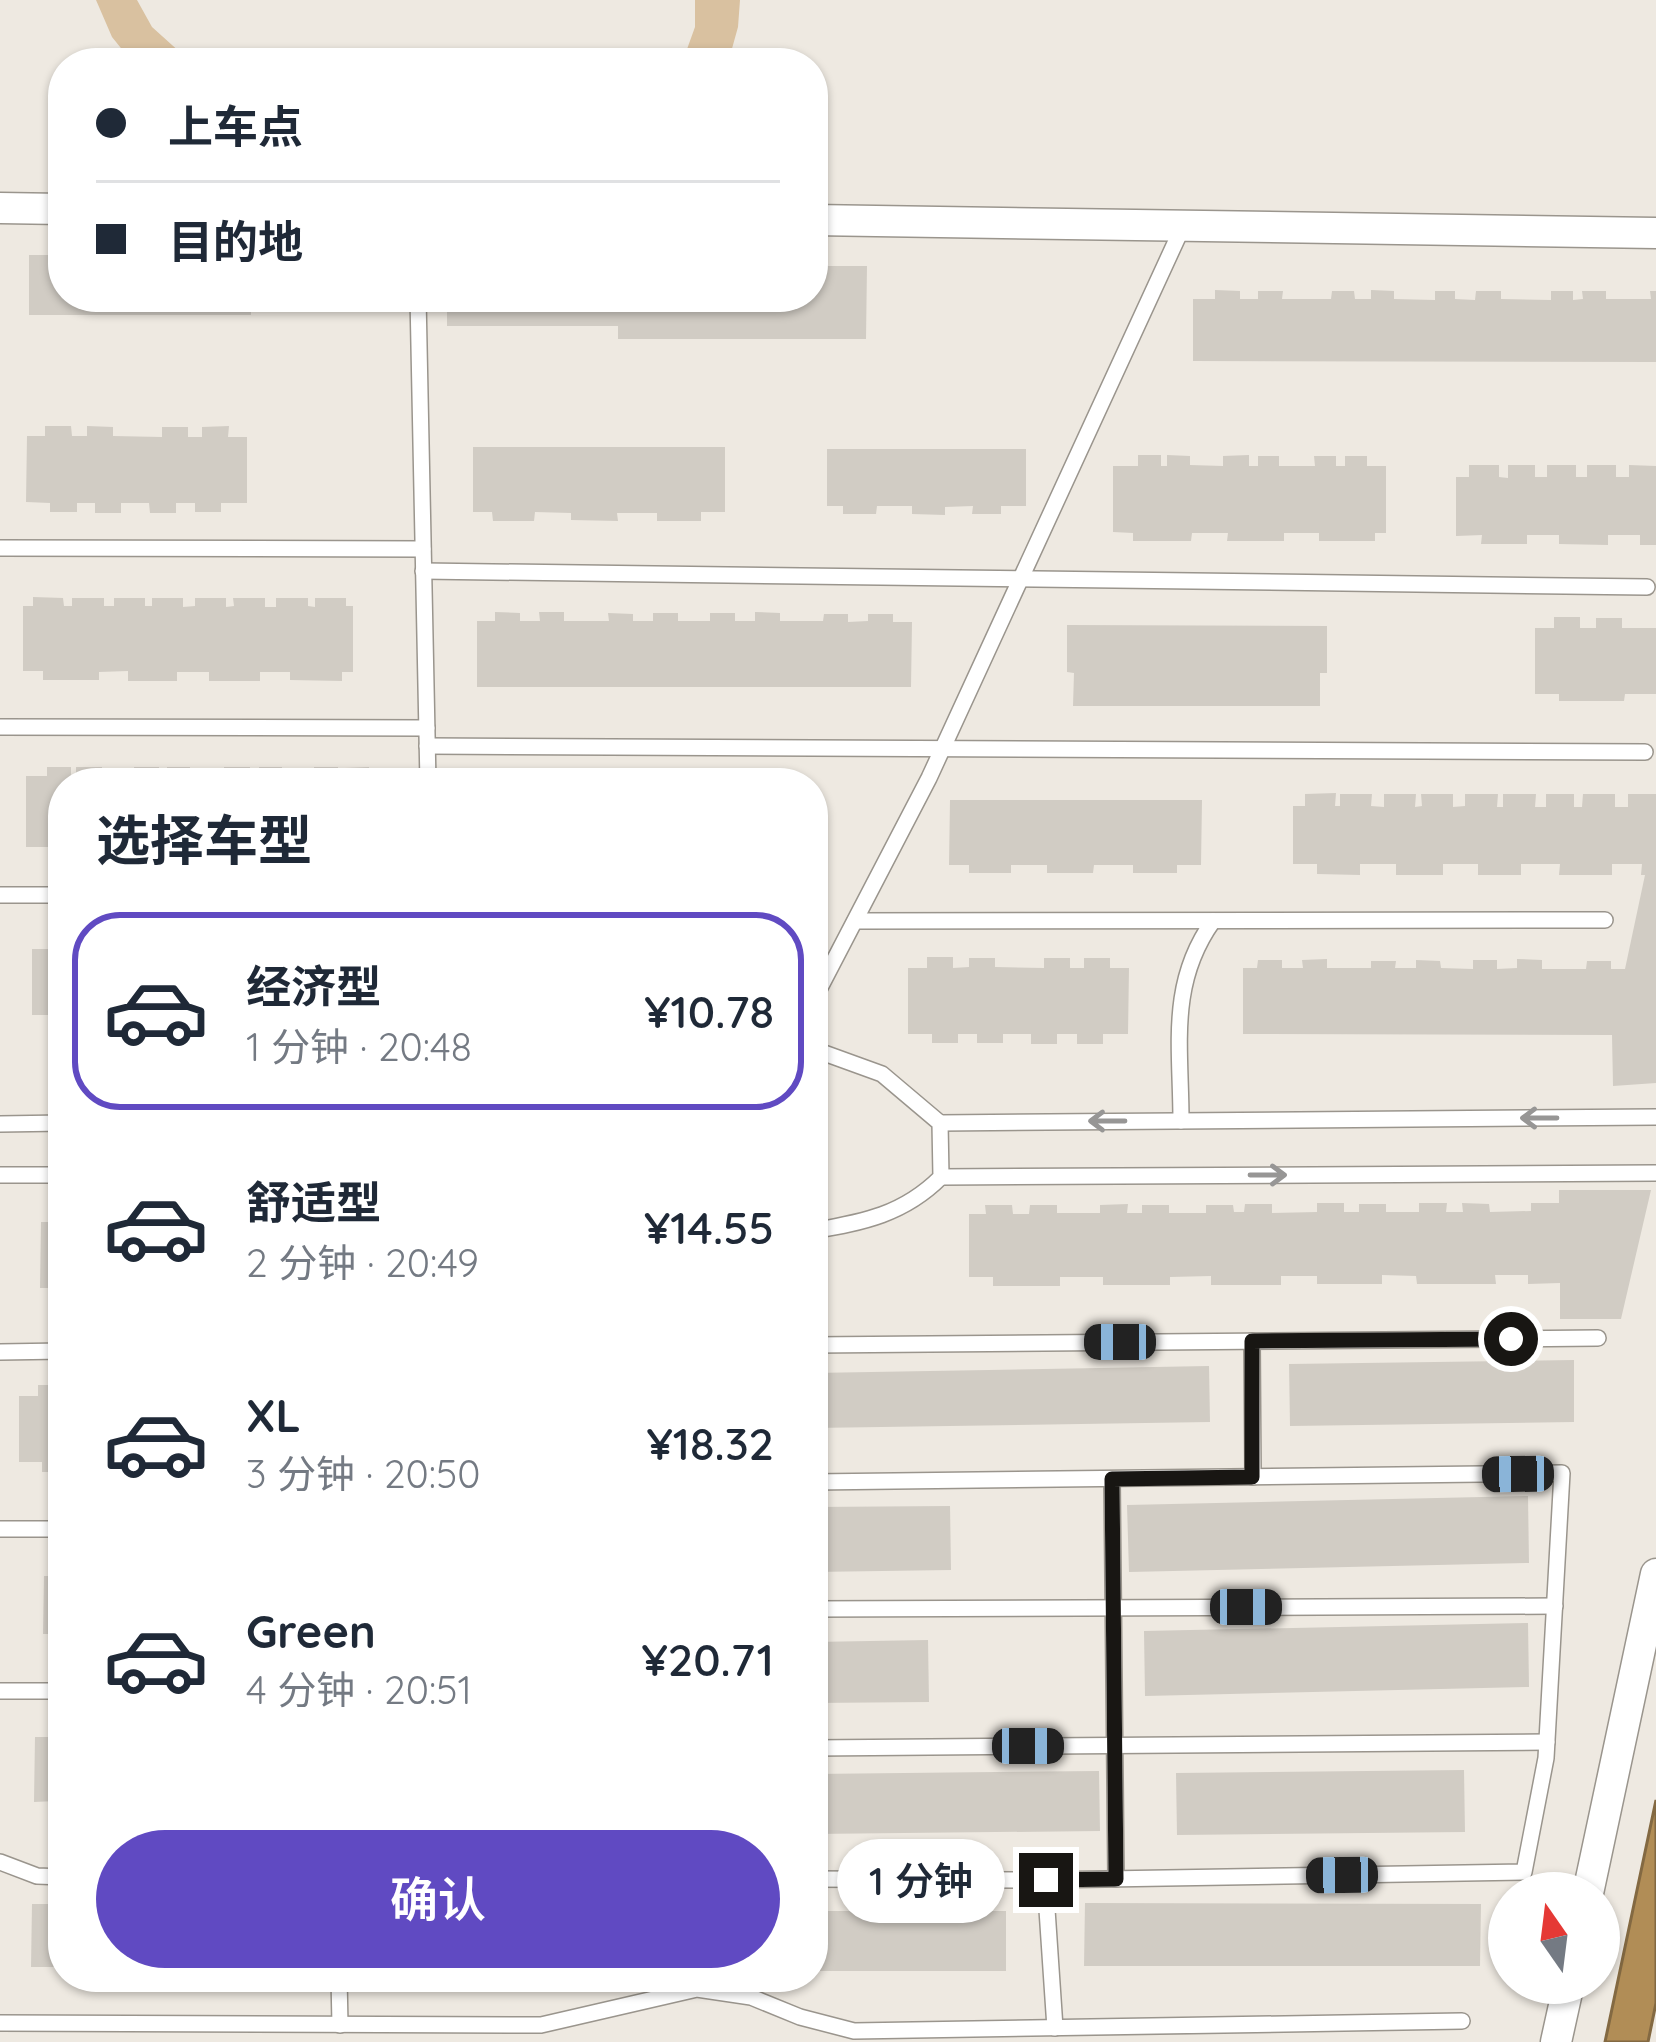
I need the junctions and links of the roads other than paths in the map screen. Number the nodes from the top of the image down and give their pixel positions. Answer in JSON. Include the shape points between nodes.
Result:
{"nodes":[{"id":1,"x":0,"y":208,"type":"edge"},
{"id":2,"x":48,"y":209,"type":"edge"},
{"id":3,"x":828,"y":220,"type":"edge"},
{"id":4,"x":1183,"y":226,"type":"junction"},
{"id":5,"x":1656,"y":233,"type":"edge"},
{"id":6,"x":418,"y":312,"type":"edge"},
{"id":7,"x":0,"y":548,"type":"edge"},
{"id":8,"x":423,"y":549,"type":"junction"},
{"id":9,"x":423,"y":571,"type":"junction"},
{"id":10,"x":1021,"y":578,"type":"junction"},
{"id":11,"x":1647,"y":586,"type":"dead end"},
{"id":12,"x":0,"y":727,"type":"edge"},
{"id":13,"x":427,"y":728,"type":"junction"},
{"id":14,"x":427,"y":746,"type":"junction"},
{"id":15,"x":943,"y":749,"type":"junction"},
{"id":16,"x":1645,"y":752,"type":"dead end"},
{"id":17,"x":428,"y":768,"type":"edge"},
{"id":18,"x":0,"y":895,"type":"edge"},
{"id":19,"x":48,"y":895,"type":"edge"},
{"id":20,"x":1605,"y":920,"type":"dead end"},
{"id":21,"x":855,"y":921,"type":"junction"},
{"id":22,"x":1213,"y":921,"type":"junction"},
{"id":23,"x":828,"y":972,"type":"edge"},
{"id":24,"x":828,"y":1052,"type":"edge"},
{"id":25,"x":1656,"y":1118,"type":"edge"},
{"id":26,"x":1181,"y":1121,"type":"junction"},
{"id":27,"x":48,"y":1123,"type":"edge"},
{"id":28,"x":940,"y":1123,"type":"junction"},
{"id":29,"x":0,"y":1124,"type":"edge"},
{"id":30,"x":1656,"y":1173,"type":"edge"},
{"id":31,"x":0,"y":1175,"type":"edge"},
{"id":32,"x":48,"y":1175,"type":"edge"},
{"id":33,"x":941,"y":1178,"type":"junction"},
{"id":34,"x":828,"y":1228,"type":"edge"},
{"id":35,"x":1598,"y":1338,"type":"dead end"},
{"id":36,"x":1252,"y":1341,"type":"junction"},
{"id":37,"x":828,"y":1345,"type":"edge"},
{"id":38,"x":0,"y":1352,"type":"edge"},
{"id":39,"x":48,"y":1352,"type":"edge"},
{"id":40,"x":1252,"y":1477,"type":"junction"},
{"id":41,"x":1112,"y":1479,"type":"junction"},
{"id":42,"x":828,"y":1482,"type":"edge"},
{"id":43,"x":0,"y":1529,"type":"edge"},
{"id":44,"x":48,"y":1529,"type":"edge"},
{"id":45,"x":1656,"y":1574,"type":"edge"},
{"id":46,"x":1555,"y":1606,"type":"junction"},
{"id":47,"x":1113,"y":1608,"type":"junction"},
{"id":48,"x":828,"y":1610,"type":"edge"},
{"id":49,"x":0,"y":1691,"type":"edge"},
{"id":50,"x":48,"y":1691,"type":"edge"},
{"id":51,"x":1547,"y":1742,"type":"junction"},
{"id":52,"x":1115,"y":1746,"type":"junction"},
{"id":53,"x":828,"y":1748,"type":"edge"},
{"id":54,"x":0,"y":1862,"type":"edge"},
{"id":55,"x":1592,"y":1872,"type":"edge"},
{"id":56,"x":48,"y":1876,"type":"edge"},
{"id":57,"x":828,"y":1879,"type":"edge"},
{"id":58,"x":1116,"y":1879,"type":"junction"},
{"id":59,"x":1046,"y":1880,"type":"junction"},
{"id":60,"x":339,"y":1992,"type":"edge"},
{"id":61,"x":664,"y":1992,"type":"edge"},
{"id":62,"x":732,"y":1992,"type":"edge"},
{"id":63,"x":1564,"y":2004,"type":"edge"},
{"id":64,"x":1462,"y":2021,"type":"dead end"},
{"id":65,"x":0,"y":2024,"type":"edge"},
{"id":66,"x":340,"y":2025,"type":"junction"},
{"id":67,"x":1055,"y":2028,"type":"junction"},
{"id":68,"x":1556,"y":2042,"type":"edge"}],
"edges":[{"from":1,"to":2,"type":"street"},
{"from":3,"to":4,"type":"street"},
{"from":4,"to":5,"type":"street"},
{"from":4,"to":10,"type":"lane"},
{"from":6,"to":8,"type":"lane"},
{"from":7,"to":8,"type":"lane"},
{"from":8,"to":9,"type":"lane"},
{"from":9,"to":10,"type":"lane"},
{"from":9,"to":13,"type":"lane"},
{"from":10,"to":11,"type":"lane"},
{"from":10,"to":15,"type":"lane"},
{"from":12,"to":13,"type":"lane"},
{"from":13,"to":14,"type":"lane"},
{"from":14,"to":15,"type":"lane"},
{"from":14,"to":17,"type":"lane"},
{"from":15,"to":16,"type":"lane"},
{"from":15,"to":21,"type":"lane"},
{"from":18,"to":19,"type":"lane"},
{"from":20,"to":22,"type":"lane"},
{"from":21,"to":22,"type":"lane"},
{"from":21,"to":23,"type":"lane"},
{"from":22,"to":26,"type":"lane","via":[[1181,985]]},
{"from":24,"to":28,"type":"lane","via":[[881,1074]]},
{"from":25,"to":26,"type":"lane","one_way":true},
{"from":26,"to":28,"type":"lane","one_way":true},
{"from":27,"to":29,"type":"lane"},
{"from":28,"to":33,"type":"lane"},
{"from":33,"to":30,"type":"lane","one_way":true},
{"from":31,"to":32,"type":"lane"},
{"from":33,"to":34,"type":"lane","via":[[887,1216]]},
{"from":35,"to":36,"type":"lane"},
{"from":36,"to":37,"type":"lane"},
{"from":36,"to":40,"type":"lane"},
{"from":38,"to":39,"type":"lane"},
{"from":40,"to":41,"type":"lane"},
{"from":40,"to":46,"type":"lane","via":[[1562,1473]]},
{"from":41,"to":42,"type":"lane"},
{"from":41,"to":47,"type":"lane"},
{"from":43,"to":44,"type":"lane"},
{"from":45,"to":55,"type":"street"},
{"from":46,"to":47,"type":"lane"},
{"from":46,"to":51,"type":"lane"},
{"from":47,"to":48,"type":"lane"},
{"from":47,"to":52,"type":"lane"},
{"from":49,"to":50,"type":"lane"},
{"from":51,"to":52,"type":"lane"},
{"from":51,"to":58,"type":"lane","via":[[1524,1872]]},
{"from":52,"to":53,"type":"lane"},
{"from":52,"to":58,"type":"lane"},
{"from":54,"to":56,"type":"lane"},
{"from":57,"to":59,"type":"lane"},
{"from":58,"to":59,"type":"lane"},
{"from":59,"to":67,"type":"lane"},
{"from":60,"to":66,"type":"lane"},
{"from":61,"to":66,"type":"lane","via":[[541,2025]]},
{"from":62,"to":67,"type":"lane","via":[[854,2031]]},
{"from":63,"to":68,"type":"street"},
{"from":64,"to":67,"type":"lane"},
{"from":65,"to":66,"type":"lane"}]}
